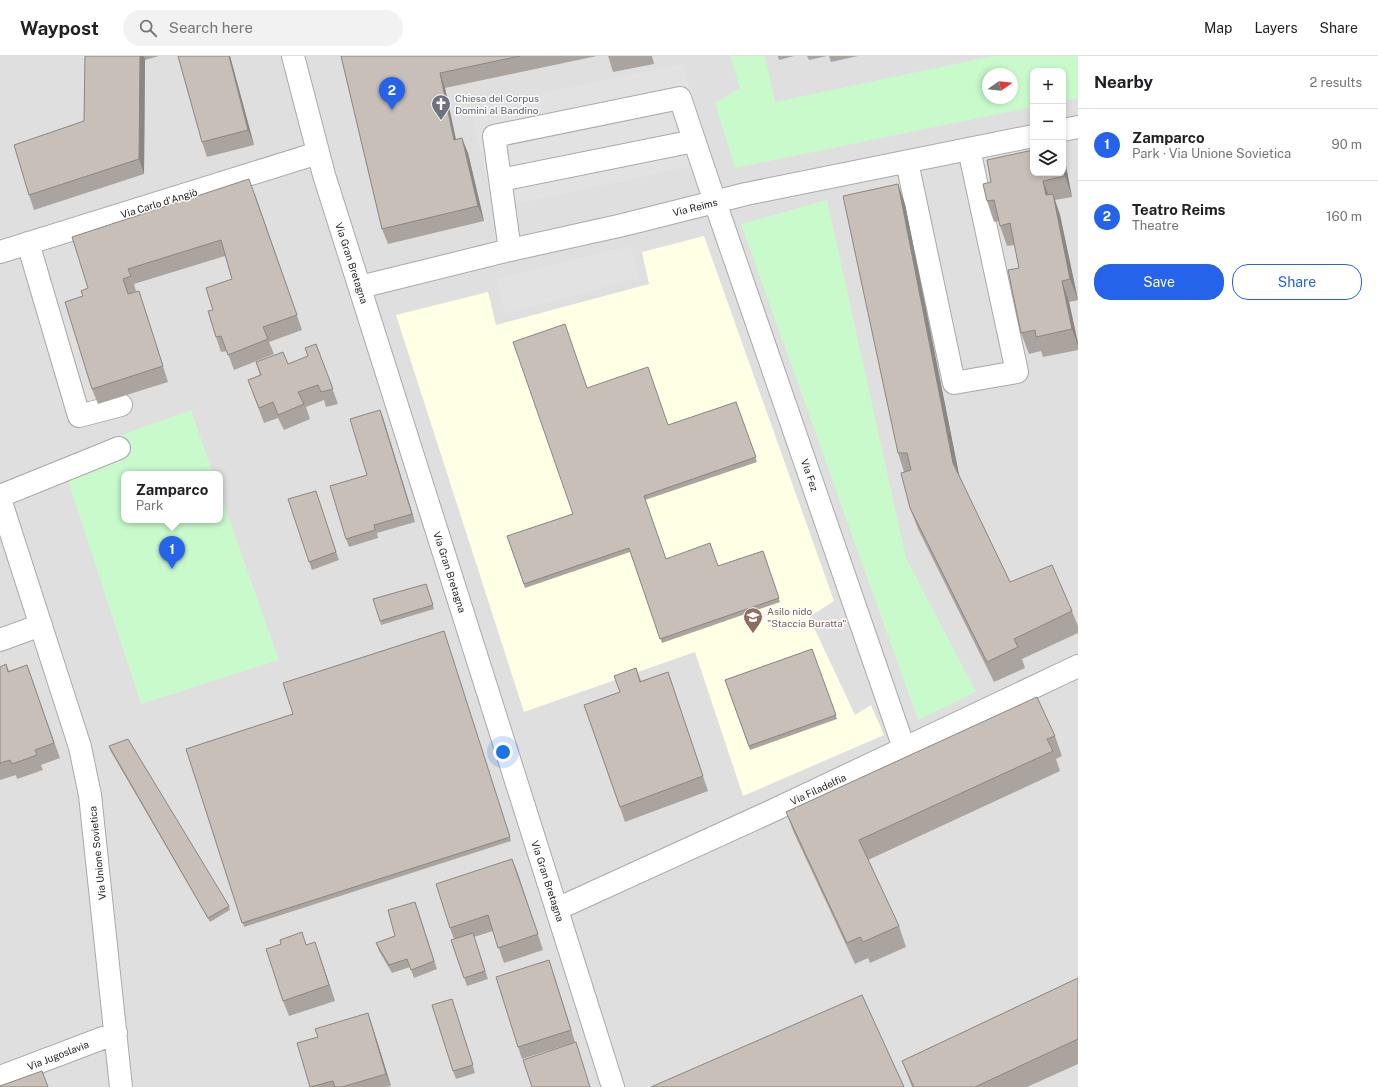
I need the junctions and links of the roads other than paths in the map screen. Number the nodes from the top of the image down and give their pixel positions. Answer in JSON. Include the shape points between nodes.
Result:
{"nodes":[{"id":1,"x":293,"y":56,"type":"edge"},
{"id":2,"x":1078,"y":127,"type":"edge"},
{"id":3,"x":1066,"y":129,"type":"edge"},
{"id":4,"x":1030,"y":137,"type":"edge"},
{"id":5,"x":694,"y":140,"type":"junction"},
{"id":6,"x":969,"y":149,"type":"junction"},
{"id":7,"x":318,"y":153,"type":"junction"},
{"id":8,"x":907,"y":162,"type":"junction"},
{"id":9,"x":501,"y":180,"type":"junction"},
{"id":10,"x":715,"y":202,"type":"junction"},
{"id":11,"x":28,"y":243,"type":"junction"},
{"id":12,"x":510,"y":250,"type":"junction"},
{"id":13,"x":0,"y":252,"type":"edge"},
{"id":14,"x":360,"y":287,"type":"junction"},
{"id":15,"x":121,"y":405,"type":"edge"},
{"id":16,"x":119,"y":448,"type":"dead end"},
{"id":17,"x":0,"y":496,"type":"edge"},
{"id":18,"x":0,"y":499,"type":"edge"},
{"id":19,"x":41,"y":625,"type":"junction"},
{"id":20,"x":0,"y":640,"type":"edge"},
{"id":21,"x":1078,"y":666,"type":"edge"},
{"id":22,"x":904,"y":748,"type":"junction"},
{"id":23,"x":557,"y":909,"type":"junction"},
{"id":24,"x":116,"y":1033,"type":"junction"},
{"id":25,"x":0,"y":1077,"type":"edge"},
{"id":26,"x":121,"y":1087,"type":"edge"},
{"id":27,"x":613,"y":1087,"type":"edge"}],
"edges":[{"from":1,"to":7,"type":"street","name":"Via Gran Bretagna"},
{"from":2,"to":3,"type":"street"},
{"from":4,"to":6,"type":"street","name":"Via Reims"},
{"from":5,"to":9,"type":"street"},
{"from":5,"to":9,"type":"street","name":"Via Fez","via":[[680,98],[494,136]]},
{"from":5,"to":10,"type":"street","name":"Via Fez"},
{"from":6,"to":8,"type":"street","name":"Via Reims"},
{"from":6,"to":8,"type":"street","via":[[1017,372],[954,383]]},
{"from":7,"to":11,"type":"street","name":"Via Carlo d'Angiò"},
{"from":7,"to":14,"type":"street","name":"Via Gran Bretagna"},
{"from":8,"to":10,"type":"street","name":"Via Reims"},
{"from":9,"to":12,"type":"street"},
{"from":10,"to":12,"type":"street","name":"Via Reims"},
{"from":10,"to":22,"type":"street","name":"Via Fez"},
{"from":11,"to":13,"type":"street","name":"Via Carlo d'Angiò"},
{"from":11,"to":15,"type":"street","via":[[79,416]]},
{"from":12,"to":14,"type":"street","name":"Via Reims"},
{"from":14,"to":23,"type":"street","name":"Via Gran Bretagna"},
{"from":16,"to":17,"type":"street"},
{"from":18,"to":19,"type":"street","name":"Via Unione Sovietica"},
{"from":19,"to":20,"type":"street"},
{"from":19,"to":24,"type":"street","name":"Via Unione Sovietica","via":[[80,747],[90,795]]},
{"from":21,"to":22,"type":"street","name":"Via Filadelfia"},
{"from":22,"to":23,"type":"street","name":"Via Filadelfia"},
{"from":23,"to":27,"type":"street","name":"Via Gran Bretagna"},
{"from":24,"to":25,"type":"street","name":"Via Jugoslavia"},
{"from":24,"to":26,"type":"street","name":"Via Unione Sovietica"}]}
